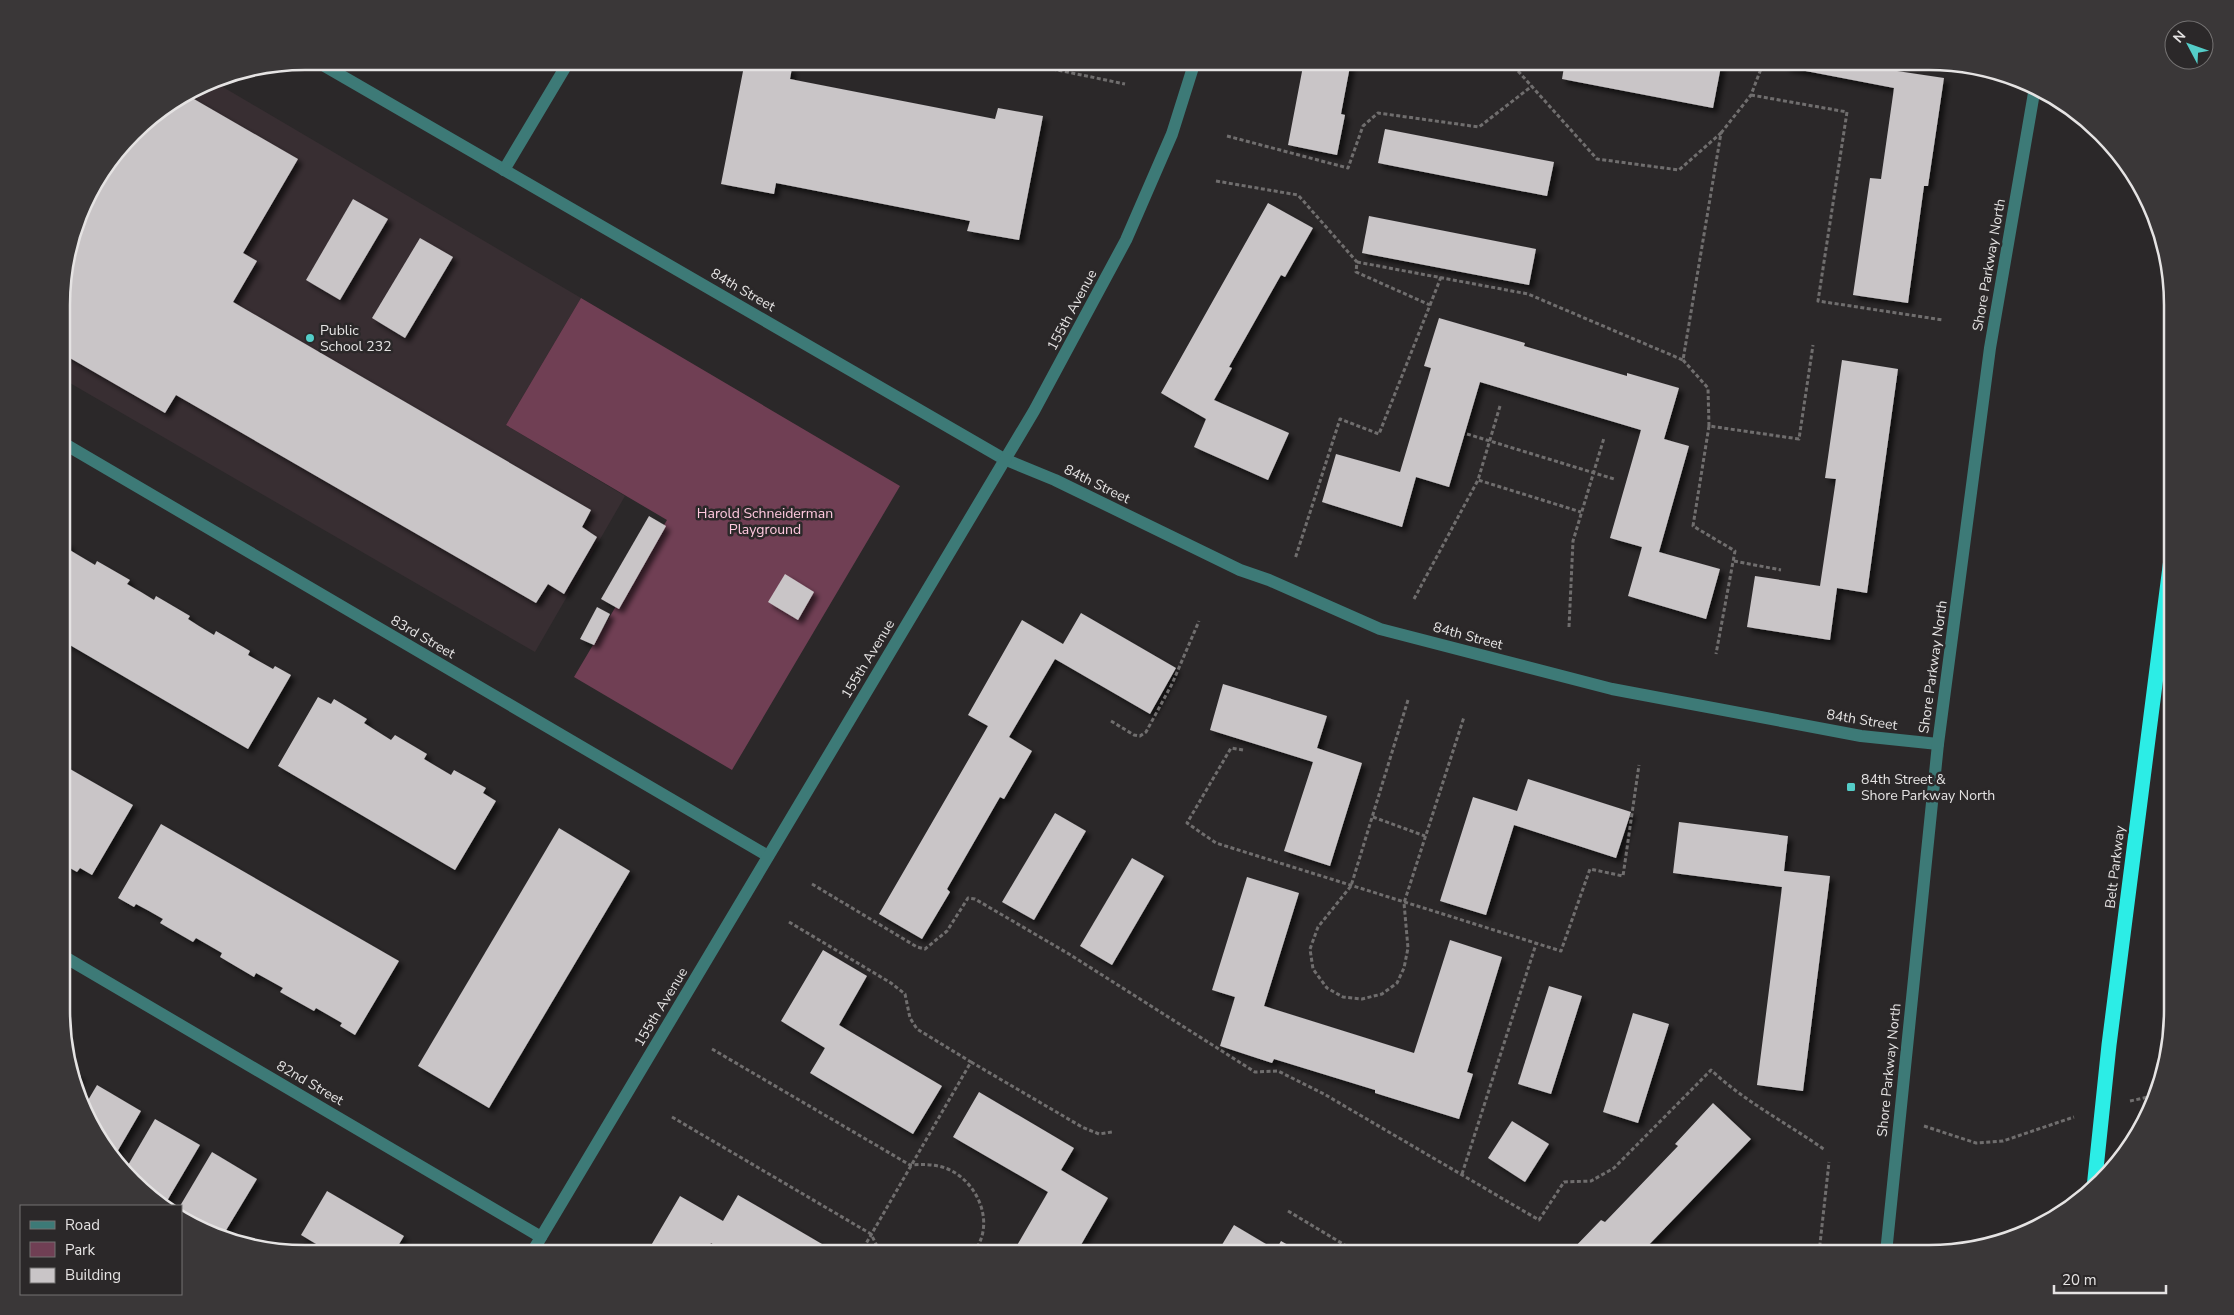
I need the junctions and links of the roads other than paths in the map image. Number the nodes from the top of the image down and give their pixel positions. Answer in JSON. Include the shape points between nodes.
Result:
{"nodes":[{"id":1,"x":332,"y":70,"type":"edge"},
{"id":2,"x":564,"y":70,"type":"edge"},
{"id":3,"x":1192,"y":70,"type":"edge"},
{"id":4,"x":2033,"y":94,"type":"edge"},
{"id":5,"x":504,"y":170,"type":"junction"},
{"id":6,"x":70,"y":447,"type":"edge"},
{"id":7,"x":1004,"y":459,"type":"junction"},
{"id":8,"x":2164,"y":614,"type":"edge"},
{"id":9,"x":1938,"y":744,"type":"junction"},
{"id":10,"x":768,"y":856,"type":"junction"},
{"id":11,"x":70,"y":960,"type":"edge"},
{"id":12,"x":2095,"y":1176,"type":"edge"},
{"id":13,"x":541,"y":1237,"type":"junction"},
{"id":14,"x":536,"y":1245,"type":"edge"},
{"id":15,"x":1887,"y":1245,"type":"edge"}],
"edges":[{"from":1,"to":5,"type":"street","name":"84th Street"},
{"from":2,"to":5,"type":"street"},
{"from":3,"to":7,"type":"street","name":"155th Avenue","via":[[1172,134],[1126,240],[1034,411]]},
{"from":4,"to":9,"type":"street","name":"Shore Parkway North","via":[[1990,348]]},
{"from":5,"to":7,"type":"street","name":"84th Street"},
{"from":6,"to":10,"type":"street","name":"83rd Street"},
{"from":7,"to":9,"type":"street","name":"84th Street","via":[[1055,480],[1240,570],[1380,629],[1612,690],[1860,736]]},
{"from":7,"to":10,"type":"street","name":"155th Avenue"},
{"from":8,"to":12,"type":"highway","name":"Belt Parkway"},
{"from":9,"to":15,"type":"street","name":"Shore Parkway North"},
{"from":10,"to":13,"type":"street","name":"155th Avenue"},
{"from":11,"to":13,"type":"street","name":"82nd Street"},
{"from":13,"to":14,"type":"street","name":"155th Avenue"}]}
